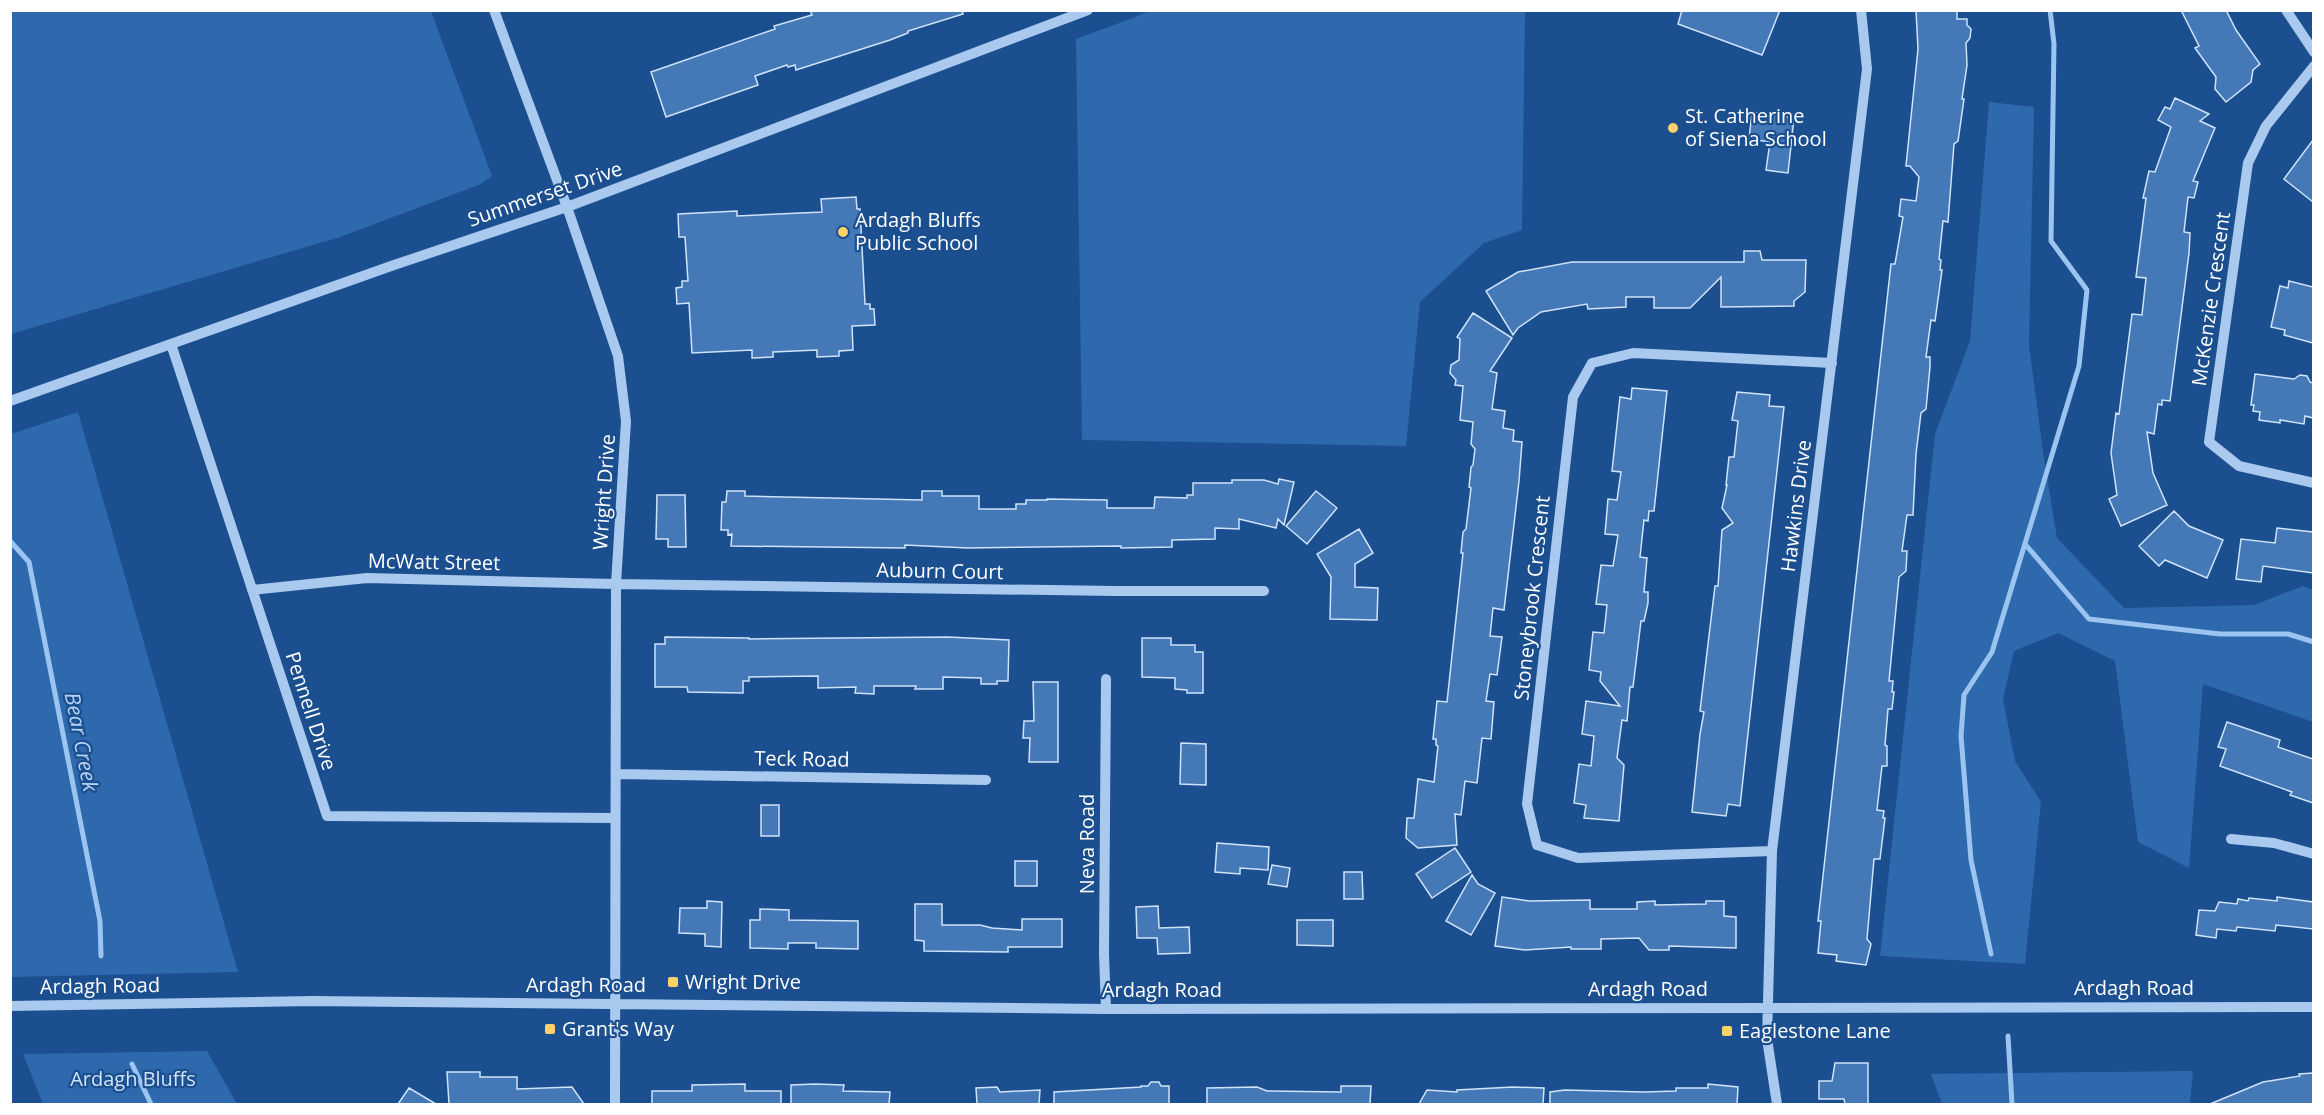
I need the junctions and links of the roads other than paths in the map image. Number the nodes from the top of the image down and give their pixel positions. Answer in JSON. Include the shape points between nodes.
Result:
{"nodes":[{"id":1,"x":494,"y":10,"type":"edge"},
{"id":2,"x":1088,"y":10,"type":"edge"},
{"id":3,"x":1861,"y":10,"type":"edge"},
{"id":4,"x":2286,"y":10,"type":"edge"},
{"id":5,"x":2313,"y":52,"type":"edge"},
{"id":6,"x":2313,"y":66,"type":"edge"},
{"id":7,"x":567,"y":207,"type":"junction"},
{"id":8,"x":171,"y":344,"type":"junction"},
{"id":9,"x":1832,"y":363,"type":"junction"},
{"id":10,"x":10,"y":401,"type":"edge"},
{"id":11,"x":2313,"y":483,"type":"edge"},
{"id":12,"x":616,"y":584,"type":"junction"},
{"id":13,"x":252,"y":590,"type":"junction"},
{"id":14,"x":1264,"y":591,"type":"dead end"},
{"id":15,"x":1106,"y":679,"type":"dead end"},
{"id":16,"x":617,"y":774,"type":"junction"},
{"id":17,"x":986,"y":780,"type":"dead end"},
{"id":18,"x":615,"y":818,"type":"junction"},
{"id":19,"x":2231,"y":839,"type":"dead end"},
{"id":20,"x":1772,"y":851,"type":"junction"},
{"id":21,"x":2313,"y":854,"type":"edge"},
{"id":22,"x":615,"y":1004,"type":"junction"},
{"id":23,"x":10,"y":1006,"type":"edge"},
{"id":24,"x":2313,"y":1007,"type":"edge"},
{"id":25,"x":1767,"y":1008,"type":"junction"},
{"id":26,"x":1106,"y":1009,"type":"junction"},
{"id":27,"x":615,"y":1104,"type":"edge"},
{"id":28,"x":1778,"y":1104,"type":"edge"}],
"edges":[{"from":1,"to":7,"type":"street","name":"Wright Drive"},
{"from":2,"to":7,"type":"street","name":"Summerset Drive"},
{"from":3,"to":9,"type":"street","name":"Hawkins Drive","via":[[1867,69]]},
{"from":4,"to":5,"type":"street"},
{"from":6,"to":11,"type":"street","name":"McKenzie Crescent","via":[[2266,126],[2248,163],[2210,442],[2239,466]]},
{"from":7,"to":8,"type":"street","name":"Summerset Drive"},
{"from":7,"to":12,"type":"street","name":"Wright Drive","via":[[618,356],[627,431]]},
{"from":8,"to":10,"type":"street","name":"Summerset Drive"},
{"from":8,"to":13,"type":"street","name":"Pennell Drive"},
{"from":9,"to":20,"type":"street","name":"Hawkins Drive"},
{"from":9,"to":20,"type":"street","name":"Stoneybrook Crescent","via":[[1633,353],[1592,363],[1573,397],[1527,804],[1537,845],[1578,858]]},
{"from":12,"to":13,"type":"street","name":"McWatt Street","via":[[367,578]]},
{"from":12,"to":14,"type":"street","name":"Auburn Court"},
{"from":12,"to":16,"type":"street","name":"Wright Drive"},
{"from":13,"to":18,"type":"street","name":"Pennell Drive","via":[[327,816]]},
{"from":15,"to":26,"type":"street","name":"Neva Road"},
{"from":16,"to":17,"type":"street","name":"Teck Road"},
{"from":16,"to":18,"type":"street","name":"Wright Drive"},
{"from":18,"to":22,"type":"street","name":"Wright Drive"},
{"from":19,"to":21,"type":"street","via":[[2274,843]]},
{"from":20,"to":25,"type":"street","name":"Hawkins Drive"},
{"from":22,"to":23,"type":"street","name":"Ardagh Road","via":[[312,1001]]},
{"from":22,"to":26,"type":"street","name":"Ardagh Road"},
{"from":22,"to":27,"type":"street"},
{"from":24,"to":25,"type":"street","name":"Ardagh Road"},
{"from":25,"to":26,"type":"street","name":"Ardagh Road"},
{"from":25,"to":28,"type":"street","via":[[1767,1039]]}]}
